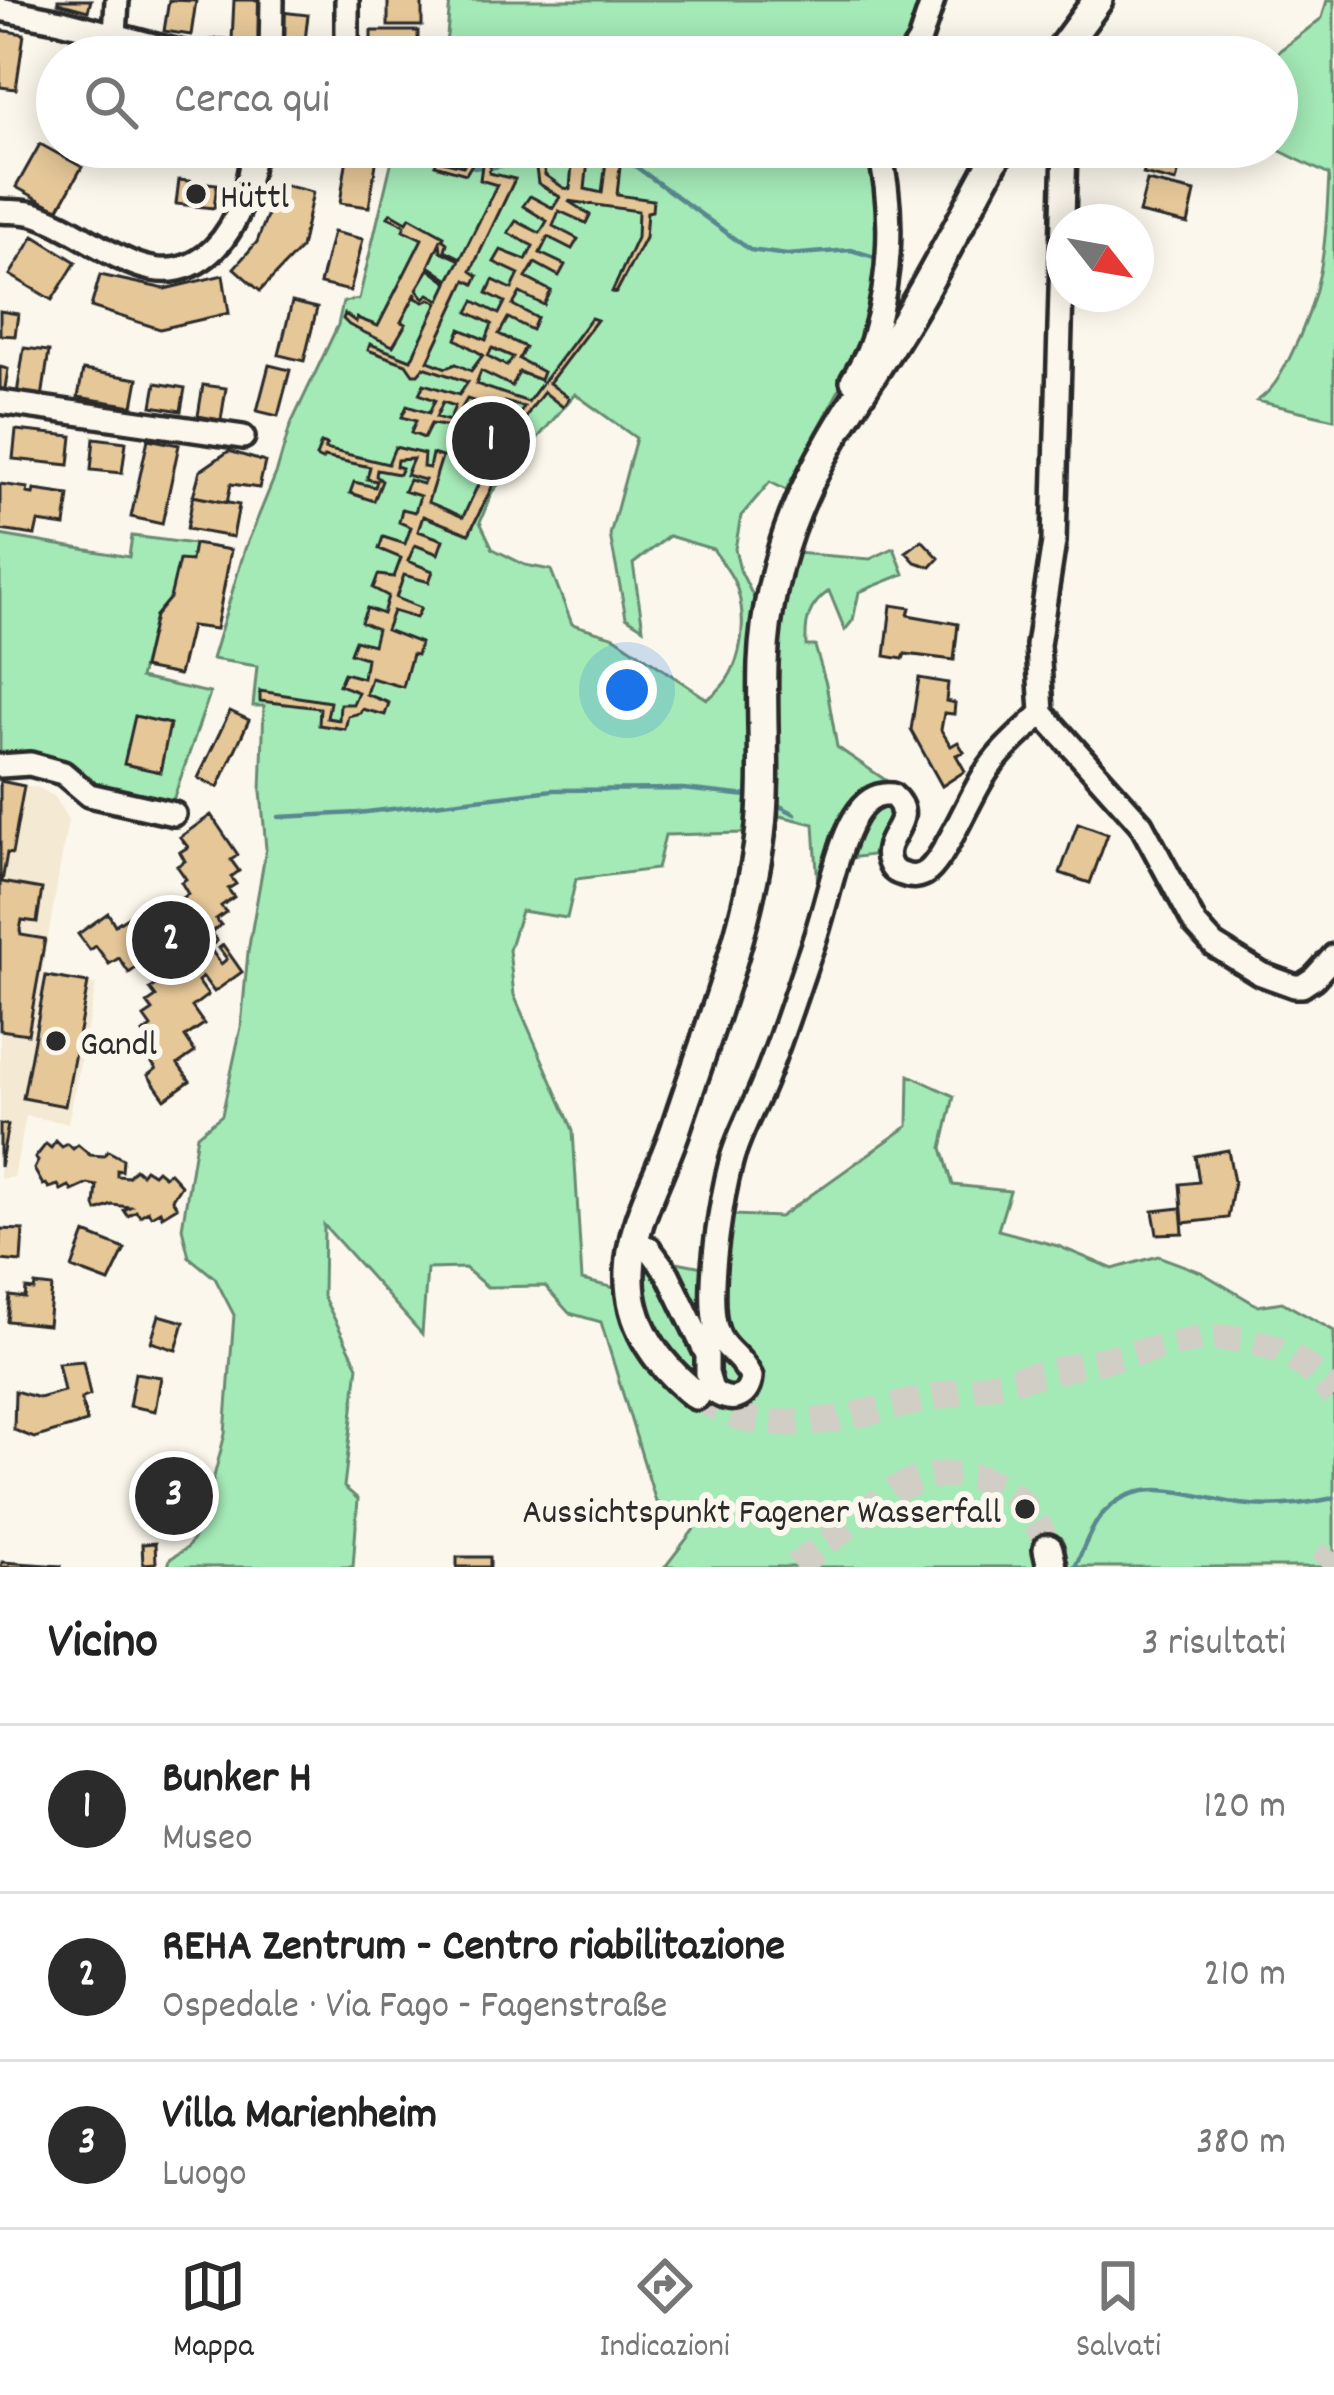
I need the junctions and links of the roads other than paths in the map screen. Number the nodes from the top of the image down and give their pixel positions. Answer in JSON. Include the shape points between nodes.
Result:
{"nodes":[{"id":1,"x":116,"y":0,"type":"edge"},
{"id":2,"x":272,"y":0,"type":"edge"},
{"id":3,"x":347,"y":0,"type":"edge"},
{"id":4,"x":933,"y":0,"type":"edge"},
{"id":5,"x":1098,"y":0,"type":"edge"},
{"id":6,"x":0,"y":9,"type":"edge"},
{"id":7,"x":115,"y":36,"type":"joint"},
{"id":8,"x":271,"y":36,"type":"edge"},
{"id":9,"x":347,"y":36,"type":"edge"},
{"id":10,"x":921,"y":36,"type":"edge"},
{"id":11,"x":1071,"y":36,"type":"edge"},
{"id":12,"x":249,"y":168,"type":"edge"},
{"id":13,"x":883,"y":168,"type":"edge"},
{"id":14,"x":989,"y":168,"type":"edge"},
{"id":15,"x":1064,"y":168,"type":"edge"},
{"id":16,"x":0,"y":211,"type":"edge"},
{"id":17,"x":861,"y":390,"type":"junction"},
{"id":18,"x":0,"y":402,"type":"edge"},
{"id":19,"x":243,"y":437,"type":"dead end"},
{"id":20,"x":1042,"y":713,"type":"junction"},
{"id":21,"x":0,"y":766,"type":"edge"},
{"id":22,"x":174,"y":814,"type":"dead end"},
{"id":23,"x":1334,"y":956,"type":"edge"},
{"id":24,"x":635,"y":1242,"type":"junction"},
{"id":25,"x":696,"y":1395,"type":"tunnel mouth"}],
"edges":[{"from":1,"to":7,"type":"street"},
{"from":2,"to":8,"type":"street"},
{"from":3,"to":9,"type":"street"},
{"from":4,"to":10,"type":"street"},
{"from":5,"to":11,"type":"main road"},
{"from":6,"to":7,"type":"street"},
{"from":12,"to":16,"type":"street","via":[[239,216],[221,242],[199,263],[163,272],[36,214]]},
{"from":13,"to":17,"type":"street","via":[[887,258],[874,336],[852,381]]},
{"from":14,"to":17,"type":"main road"},
{"from":15,"to":20,"type":"street","via":[[1054,542],[1038,645]]},
{"from":17,"to":24,"type":"main road","via":[[783,548],[763,662],[764,787],[754,874]]},
{"from":18,"to":19,"type":"street"},
{"from":20,"to":23,"type":"street","via":[[1142,824],[1207,939],[1294,986]]},
{"from":20,"to":24,"type":"street","via":[[987,770],[927,872],[908,876],[890,864],[887,850],[902,814],[892,795],[876,795],[851,825],[723,1204],[713,1313],[722,1344],[748,1371],[751,1383],[740,1398],[712,1390],[707,1355],[660,1261]]},
{"from":21,"to":22,"type":"street","via":[[63,773],[89,795]]},
{"from":24,"to":25,"type":"main road","via":[[630,1286],[642,1331]]}]}
